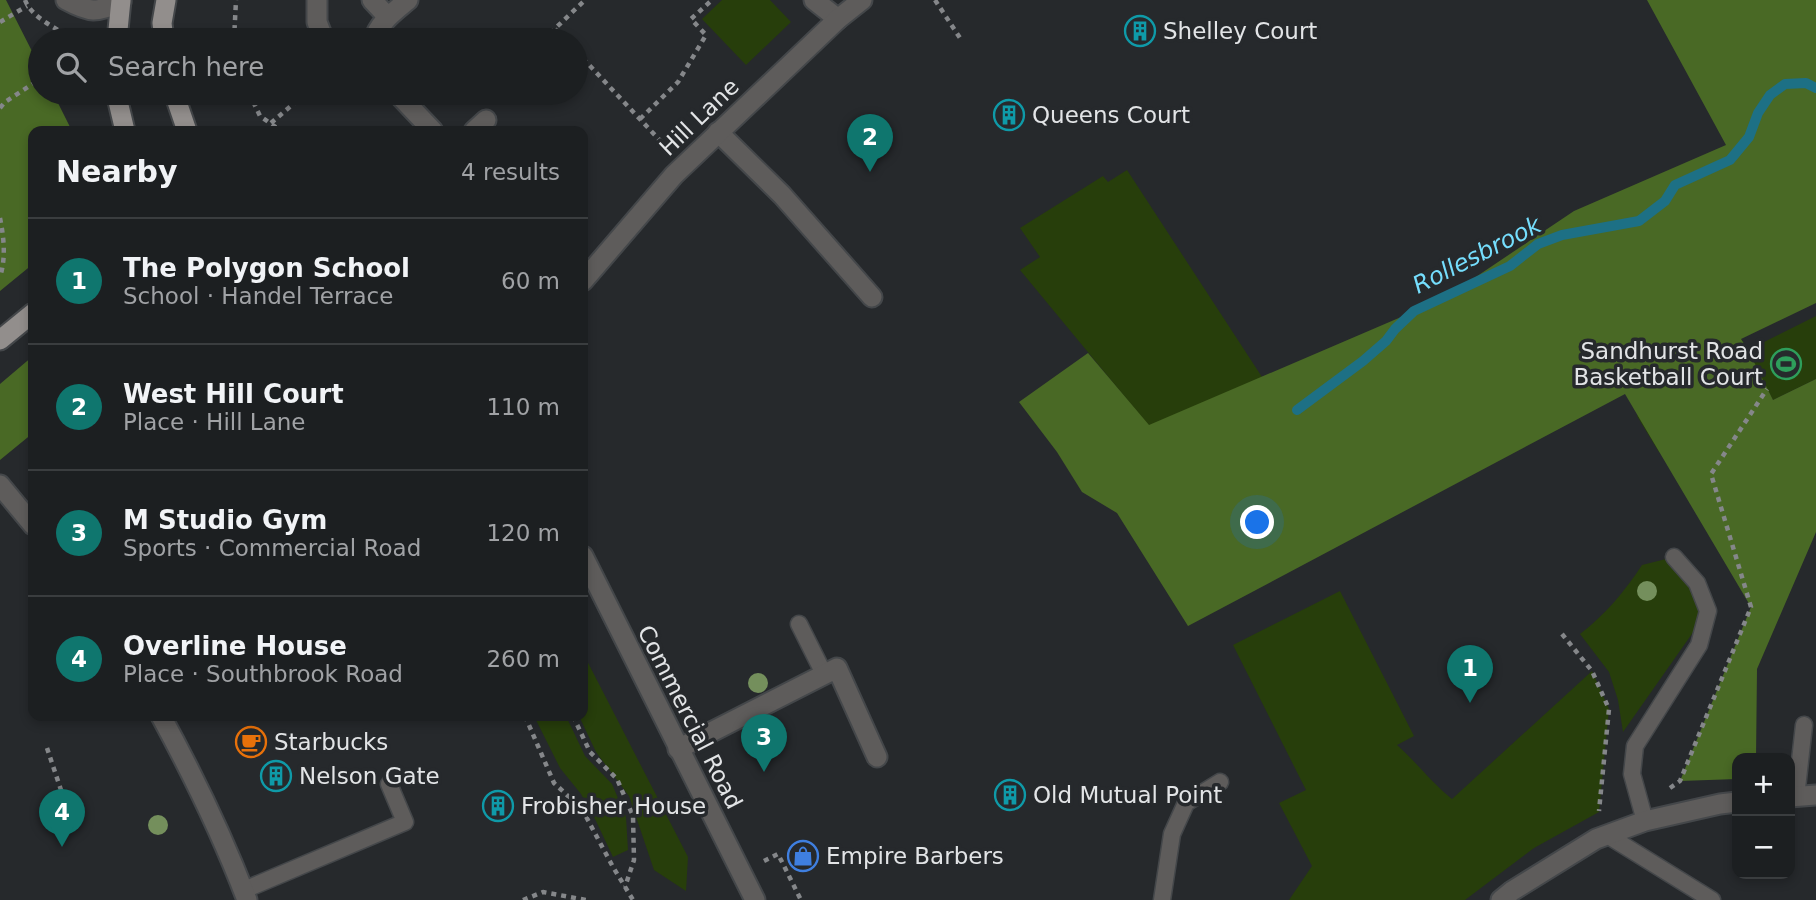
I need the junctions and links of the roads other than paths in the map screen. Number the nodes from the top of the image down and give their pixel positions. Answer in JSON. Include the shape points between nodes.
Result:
{"nodes":[{"id":1,"x":66,"y":0,"type":"edge"},
{"id":2,"x":166,"y":0,"type":"edge"},
{"id":3,"x":317,"y":0,"type":"edge"},
{"id":4,"x":372,"y":0,"type":"edge"},
{"id":5,"x":408,"y":0,"type":"edge"},
{"id":6,"x":814,"y":0,"type":"edge"},
{"id":7,"x":862,"y":0,"type":"edge"},
{"id":8,"x":121,"y":1,"type":"edge"},
{"id":9,"x":388,"y":17,"type":"junction"},
{"id":10,"x":838,"y":19,"type":"junction"},
{"id":11,"x":118,"y":28,"type":"edge"},
{"id":12,"x":163,"y":28,"type":"edge"},
{"id":13,"x":319,"y":28,"type":"edge"},
{"id":14,"x":379,"y":28,"type":"edge"},
{"id":15,"x":119,"y":105,"type":"edge"},
{"id":16,"x":178,"y":105,"type":"edge"},
{"id":17,"x":408,"y":105,"type":"edge"},
{"id":18,"x":124,"y":126,"type":"edge"},
{"id":19,"x":185,"y":126,"type":"edge"},
{"id":20,"x":428,"y":126,"type":"edge"},
{"id":21,"x":718,"y":132,"type":"junction"},
{"id":22,"x":588,"y":275,"type":"edge"},
{"id":23,"x":872,"y":297,"type":"dead end"},
{"id":24,"x":28,"y":317,"type":"edge"},
{"id":25,"x":0,"y":340,"type":"edge"},
{"id":26,"x":0,"y":485,"type":"edge"},
{"id":27,"x":28,"y":519,"type":"edge"},
{"id":28,"x":1674,"y":557,"type":"dead end"},
{"id":29,"x":588,"y":566,"type":"edge"},
{"id":30,"x":799,"y":624,"type":"dead end"},
{"id":31,"x":824,"y":674,"type":"junction"},
{"id":32,"x":164,"y":721,"type":"edge"},
{"id":33,"x":1804,"y":725,"type":"dead end"},
{"id":34,"x":678,"y":749,"type":"junction"},
{"id":35,"x":877,"y":757,"type":"dead end"},
{"id":36,"x":1220,"y":782,"type":"dead end"},
{"id":37,"x":389,"y":784,"type":"dead end"},
{"id":38,"x":1801,"y":796,"type":"edge"},
{"id":39,"x":1732,"y":803,"type":"edge"},
{"id":40,"x":1645,"y":821,"type":"junction"},
{"id":41,"x":1605,"y":835,"type":"junction"},
{"id":42,"x":246,"y":895,"type":"edge"},
{"id":43,"x":755,"y":900,"type":"edge"},
{"id":44,"x":1162,"y":900,"type":"edge"},
{"id":45,"x":1501,"y":900,"type":"edge"},
{"id":46,"x":1712,"y":900,"type":"edge"}],
"edges":[{"from":1,"to":8,"type":"street","via":[[83,9],[102,10]]},
{"from":2,"to":12,"type":"main road"},
{"from":3,"to":13,"type":"street"},
{"from":4,"to":9,"type":"street"},
{"from":5,"to":9,"type":"street"},
{"from":6,"to":10,"type":"street"},
{"from":7,"to":10,"type":"street","name":"Hill Lane"},
{"from":8,"to":11,"type":"main road"},
{"from":9,"to":14,"type":"street"},
{"from":10,"to":21,"type":"street","name":"Hill Lane"},
{"from":15,"to":18,"type":"main road"},
{"from":16,"to":19,"type":"main road"},
{"from":17,"to":20,"type":"street"},
{"from":21,"to":22,"type":"street","name":"Hill Lane","via":[[674,175]]},
{"from":21,"to":23,"type":"street","via":[[782,195]]},
{"from":24,"to":25,"type":"main road"},
{"from":26,"to":27,"type":"street"},
{"from":28,"to":40,"type":"lane","via":[[1697,583],[1709,611],[1699,645],[1635,746],[1632,774]]},
{"from":29,"to":34,"type":"street","name":"Commercial Road"},
{"from":30,"to":31,"type":"lane"},
{"from":31,"to":34,"type":"street"},
{"from":31,"to":35,"type":"street","via":[[837,668]]},
{"from":32,"to":42,"type":"street"},
{"from":33,"to":38,"type":"lane"},
{"from":34,"to":43,"type":"street","name":"Commercial Road"},
{"from":36,"to":44,"type":"lane","via":[[1186,803],[1172,834]]},
{"from":37,"to":42,"type":"lane","via":[[405,822]]},
{"from":39,"to":40,"type":"street"},
{"from":40,"to":41,"type":"street"},
{"from":41,"to":45,"type":"street"},
{"from":41,"to":46,"type":"lane"}]}
